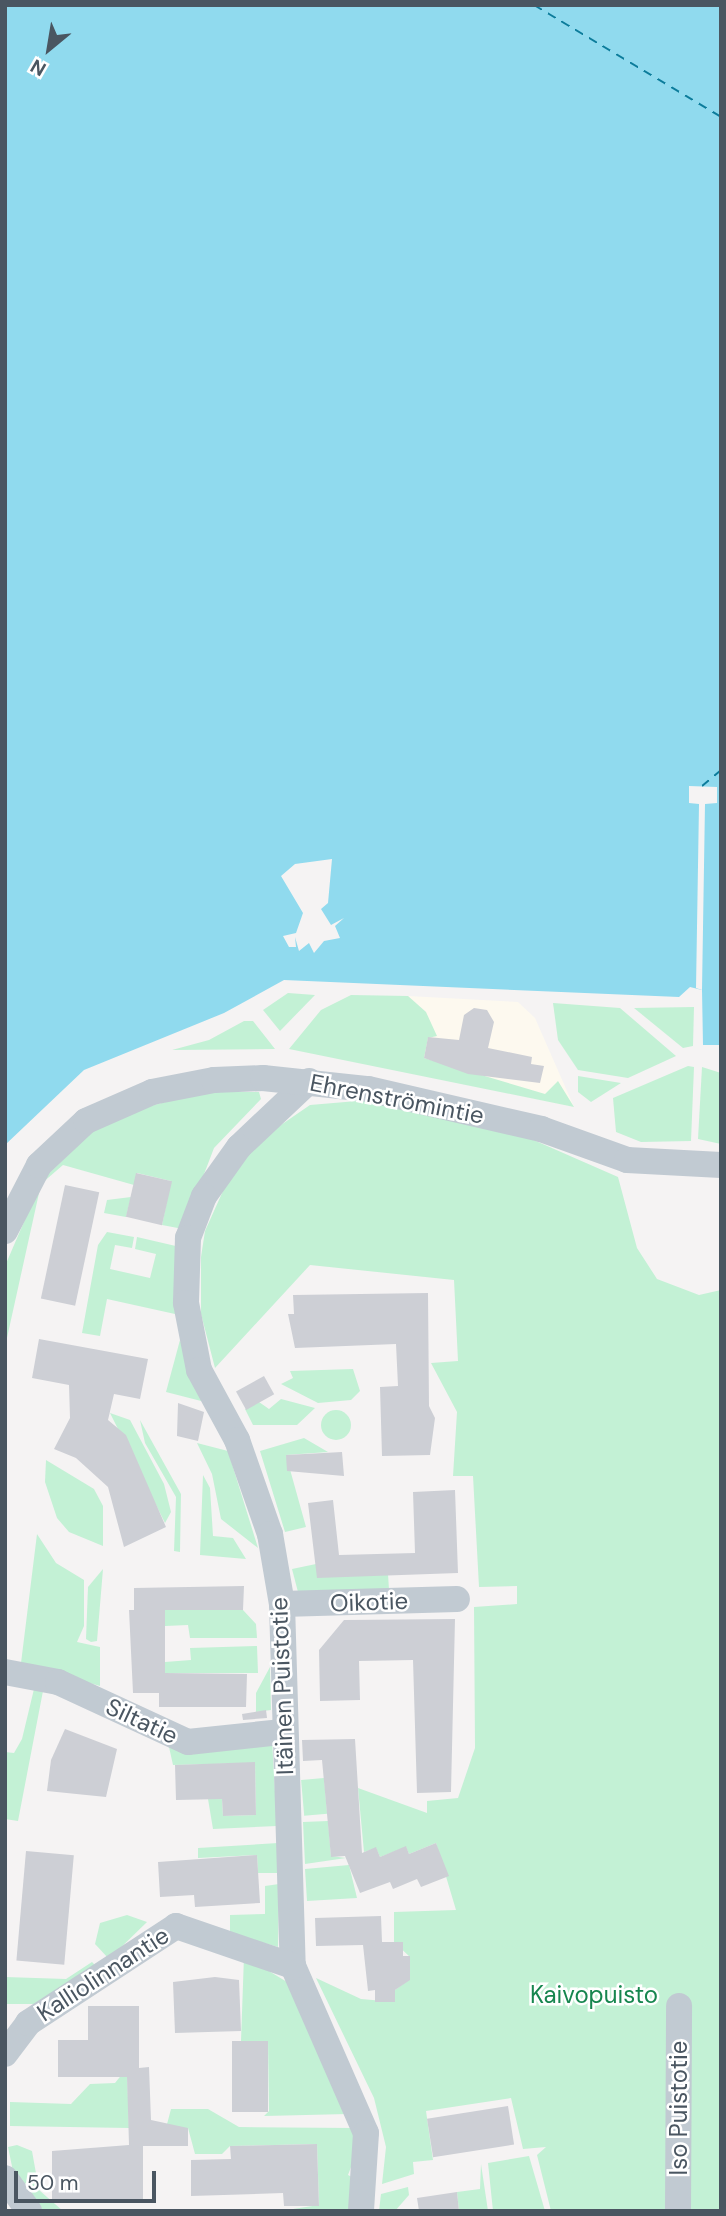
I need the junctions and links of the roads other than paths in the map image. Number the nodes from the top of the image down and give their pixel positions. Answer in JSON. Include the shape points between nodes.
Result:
{"nodes":[{"id":1,"x":309,"y":1081,"type":"junction"},
{"id":2,"x":721,"y":1165,"type":"edge"},
{"id":3,"x":5,"y":1231,"type":"edge"},
{"id":4,"x":457,"y":1598,"type":"dead end"},
{"id":5,"x":282,"y":1604,"type":"junction"},
{"id":6,"x":5,"y":1672,"type":"edge"},
{"id":7,"x":282,"y":1732,"type":"junction"},
{"id":8,"x":293,"y":1966,"type":"junction"},
{"id":9,"x":679,"y":2006,"type":"dead end"},
{"id":10,"x":5,"y":2054,"type":"edge"},
{"id":11,"x":5,"y":2178,"type":"edge"},
{"id":12,"x":363,"y":2200,"type":"edge"},
{"id":13,"x":29,"y":2211,"type":"edge"},
{"id":14,"x":678,"y":2211,"type":"edge"}],
"edges":[{"from":1,"to":2,"type":"street","name":"Ehrenströmintie","via":[[541,1129],[627,1160]]},
{"from":1,"to":3,"type":"street","name":"Ehrenströmintie","via":[[181,1084],[106,1110],[39,1165]]},
{"from":1,"to":5,"type":"street","name":"Itäinen Puistotie","via":[[212,1182],[194,1217],[185,1261],[193,1353],[253,1482]]},
{"from":4,"to":5,"type":"street","name":"Oikotie"},
{"from":5,"to":7,"type":"street","name":"Itäinen Puistotie"},
{"from":6,"to":7,"type":"street","name":"Siltatie","via":[[58,1682],[153,1730],[210,1742]]},
{"from":7,"to":8,"type":"street","name":"Itäinen Puistotie"},
{"from":8,"to":10,"type":"street","name":"Kalliolinnantie","via":[[176,1926],[28,2023]]},
{"from":8,"to":12,"type":"street","name":"Itäinen Puistotie","via":[[366,2133]]},
{"from":9,"to":14,"type":"street","name":"Iso Puistotie"},
{"from":11,"to":13,"type":"street"}]}
